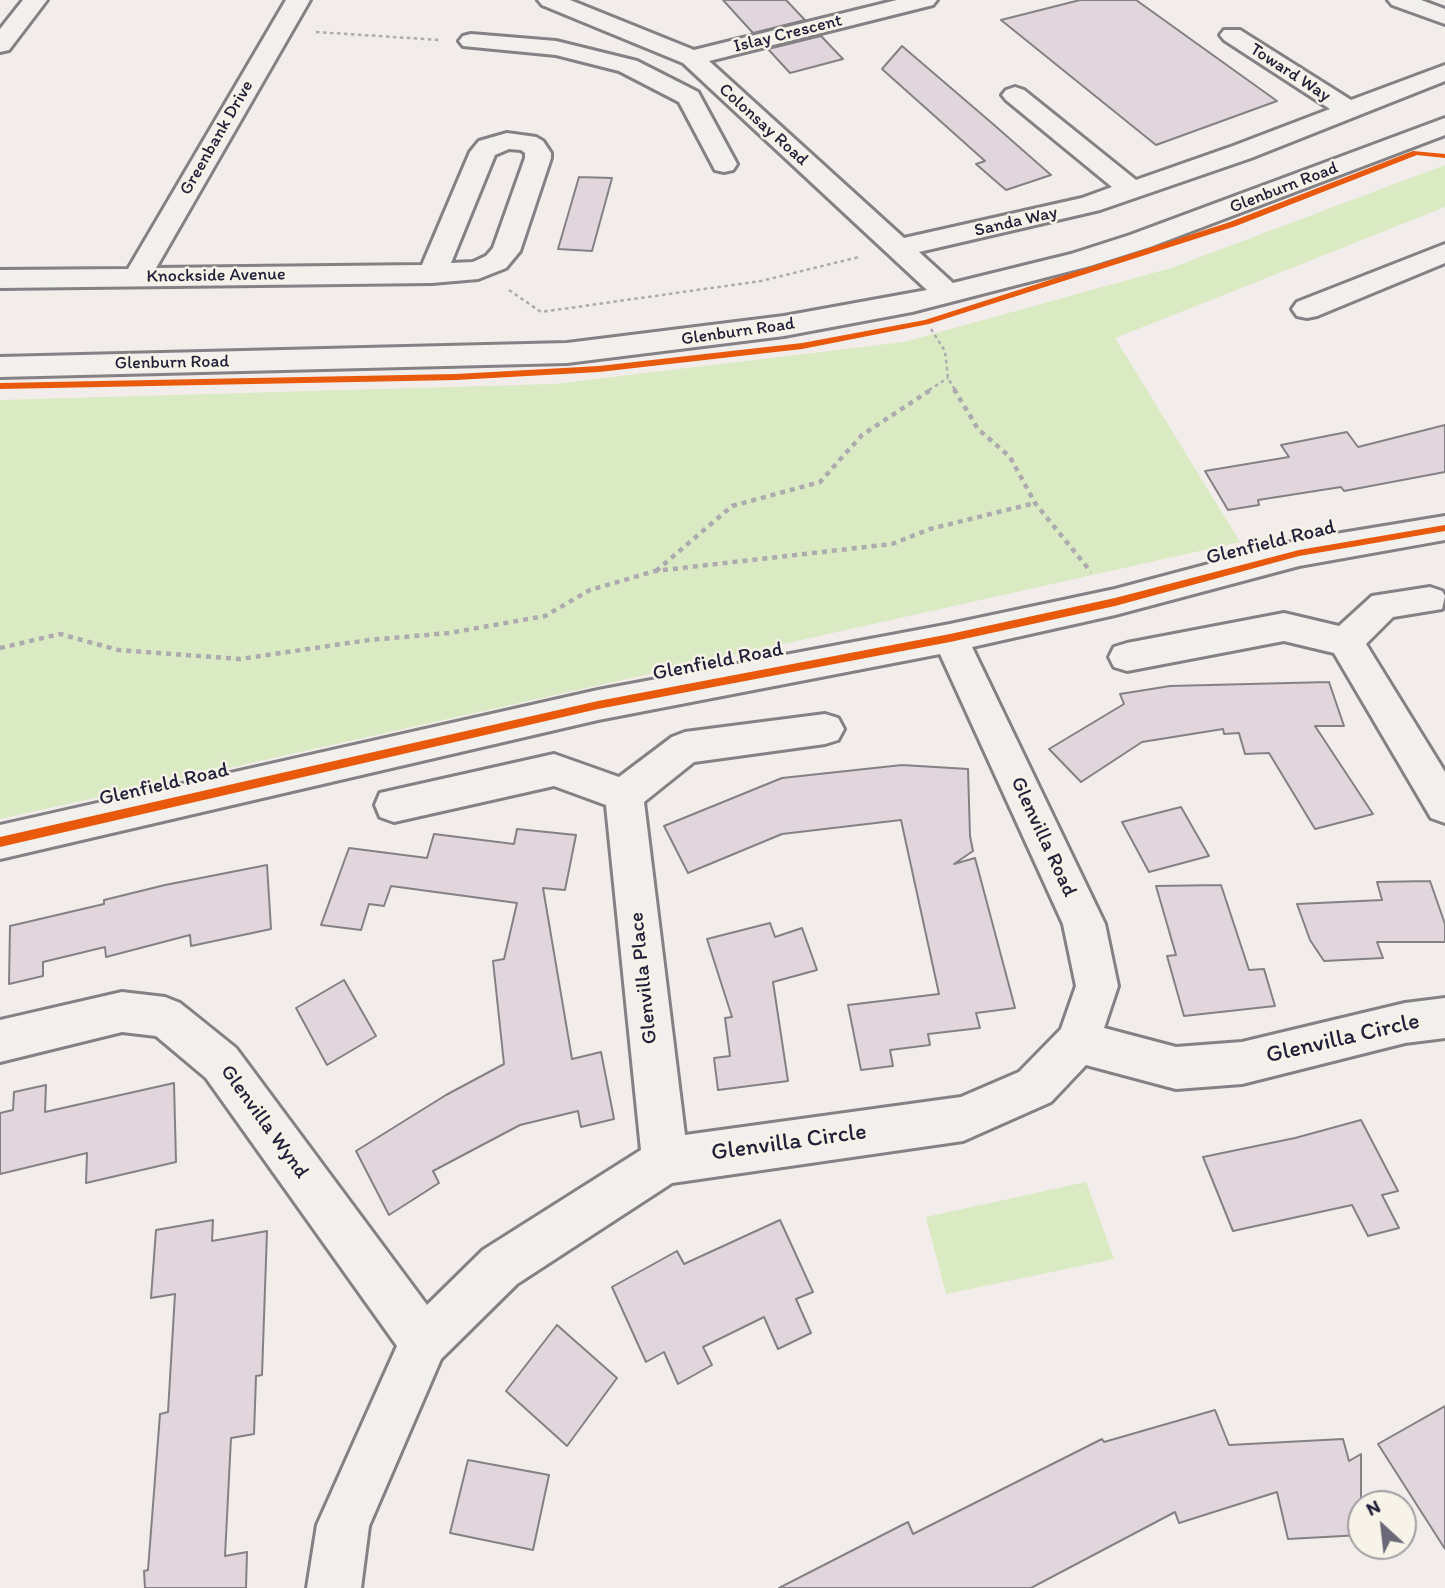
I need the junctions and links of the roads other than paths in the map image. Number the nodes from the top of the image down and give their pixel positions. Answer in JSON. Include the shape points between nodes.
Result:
{"nodes":[{"id":1,"x":35,"y":0,"type":"edge"},
{"id":2,"x":298,"y":0,"type":"edge"},
{"id":3,"x":550,"y":0,"type":"edge"},
{"id":4,"x":925,"y":0,"type":"edge"},
{"id":5,"x":1400,"y":0,"type":"edge"},
{"id":6,"x":1445,"y":16,"type":"edge"},
{"id":7,"x":1232,"y":35,"type":"dead end"},
{"id":8,"x":471,"y":41,"type":"road end"},
{"id":9,"x":0,"y":45,"type":"edge"},
{"id":10,"x":692,"y":58,"type":"junction"},
{"id":11,"x":1445,"y":72,"type":"edge"},
{"id":12,"x":720,"y":86,"type":"junction"},
{"id":13,"x":1015,"y":95,"type":"dead end"},
{"id":14,"x":689,"y":97,"type":"junction"},
{"id":15,"x":1349,"y":110,"type":"junction"},
{"id":16,"x":1445,"y":126,"type":"edge"},
{"id":17,"x":1242,"y":152,"type":"joint"},
{"id":18,"x":724,"y":164,"type":"dead end"},
{"id":19,"x":1132,"y":190,"type":"junction"},
{"id":20,"x":897,"y":248,"type":"junction"},
{"id":21,"x":1445,"y":253,"type":"edge"},
{"id":22,"x":432,"y":274,"type":"junction"},
{"id":23,"x":137,"y":277,"type":"junction"},
{"id":24,"x":0,"y":279,"type":"edge"},
{"id":25,"x":1307,"y":309,"type":"dead end"},
{"id":26,"x":937,"y":312,"type":"junction"},
{"id":27,"x":0,"y":367,"type":"edge"},
{"id":28,"x":1445,"y":528,"type":"edge"},
{"id":29,"x":1430,"y":600,"type":"dead end"},
{"id":30,"x":950,"y":638,"type":"junction"},
{"id":31,"x":1346,"y":642,"type":"junction"},
{"id":32,"x":1127,"y":657,"type":"dead end"},
{"id":33,"x":825,"y":729,"type":"dead end"},
{"id":34,"x":624,"y":795,"type":"junction"},
{"id":35,"x":394,"y":805,"type":"dead end"},
{"id":36,"x":1445,"y":806,"type":"edge"},
{"id":37,"x":0,"y":842,"type":"edge"},
{"id":38,"x":1445,"y":1018,"type":"edge"},
{"id":39,"x":0,"y":1041,"type":"edge"},
{"id":40,"x":1078,"y":1042,"type":"junction"},
{"id":41,"x":665,"y":1161,"type":"junction"},
{"id":42,"x":424,"y":1342,"type":"junction"},
{"id":43,"x":334,"y":1588,"type":"edge"}],
"edges":[{"from":1,"to":9,"type":"street"},
{"from":2,"to":23,"type":"street","name":"Greenbank Drive"},
{"from":3,"to":10,"type":"street","name":"Colonsay Road"},
{"from":4,"to":10,"type":"street","name":"Islay Crescent"},
{"from":5,"to":6,"type":"street"},
{"from":7,"to":15,"type":"street","name":"Toward Way"},
{"from":8,"to":14,"type":"street","via":[[556,48],[628,66]]},
{"from":10,"to":12,"type":"street","name":"Colonsay Road"},
{"from":11,"to":15,"type":"street","name":"Toward Way"},
{"from":12,"to":14,"type":"street"},
{"from":12,"to":20,"type":"street","name":"Colonsay Road"},
{"from":13,"to":19,"type":"street"},
{"from":14,"to":18,"type":"street"},
{"from":15,"to":17,"type":"street","name":"Toward Way"},
{"from":16,"to":26,"type":"street","name":"Glenburn Road","via":[[1140,242]]},
{"from":17,"to":19,"type":"street","name":"Sanda Way"},
{"from":19,"to":20,"type":"street","name":"Sanda Way","via":[[1031,219]]},
{"from":20,"to":26,"type":"street","name":"Colonsay Road"},
{"from":21,"to":25,"type":"street"},
{"from":22,"to":22,"type":"street","name":"Knockside Avenue","via":[[478,270],[506,251],[538,158],[527,143],[498,143],[483,152]]},
{"from":22,"to":23,"type":"street","name":"Knockside Avenue"},
{"from":23,"to":24,"type":"street","name":"Knockside Avenue"},
{"from":26,"to":27,"type":"street","name":"Glenburn Road","via":[[567,353]]},
{"from":28,"to":30,"type":"street","name":"Glenfield Road","via":[[1299,553],[1115,602]]},
{"from":29,"to":31,"type":"street","via":[[1384,605]]},
{"from":30,"to":37,"type":"street","name":"Glenfield Road","via":[[598,705]]},
{"from":30,"to":40,"type":"street","name":"Glenvilla Road","via":[[1084,924],[1097,986]]},
{"from":31,"to":32,"type":"street","via":[[1284,628]]},
{"from":31,"to":36,"type":"street"},
{"from":33,"to":34,"type":"street","via":[[685,748]]},
{"from":34,"to":35,"type":"street","via":[[554,770]]},
{"from":34,"to":41,"type":"street","name":"Glenvilla Place"},
{"from":38,"to":40,"type":"street","name":"Glenvilla Circle","via":[[1405,1023],[1242,1063],[1176,1068]]},
{"from":39,"to":42,"type":"street","name":"Glenvilla Wynd","via":[[122,1012],[164,1017],[221,1063]]},
{"from":40,"to":41,"type":"street","name":"Glenvilla Circle","via":[[1035,1087],[962,1119]]},
{"from":41,"to":42,"type":"street","name":"Glenvilla Circle","via":[[500,1267]]},
{"from":42,"to":43,"type":"street","name":"Glenvilla Circle","via":[[343,1525]]}]}
